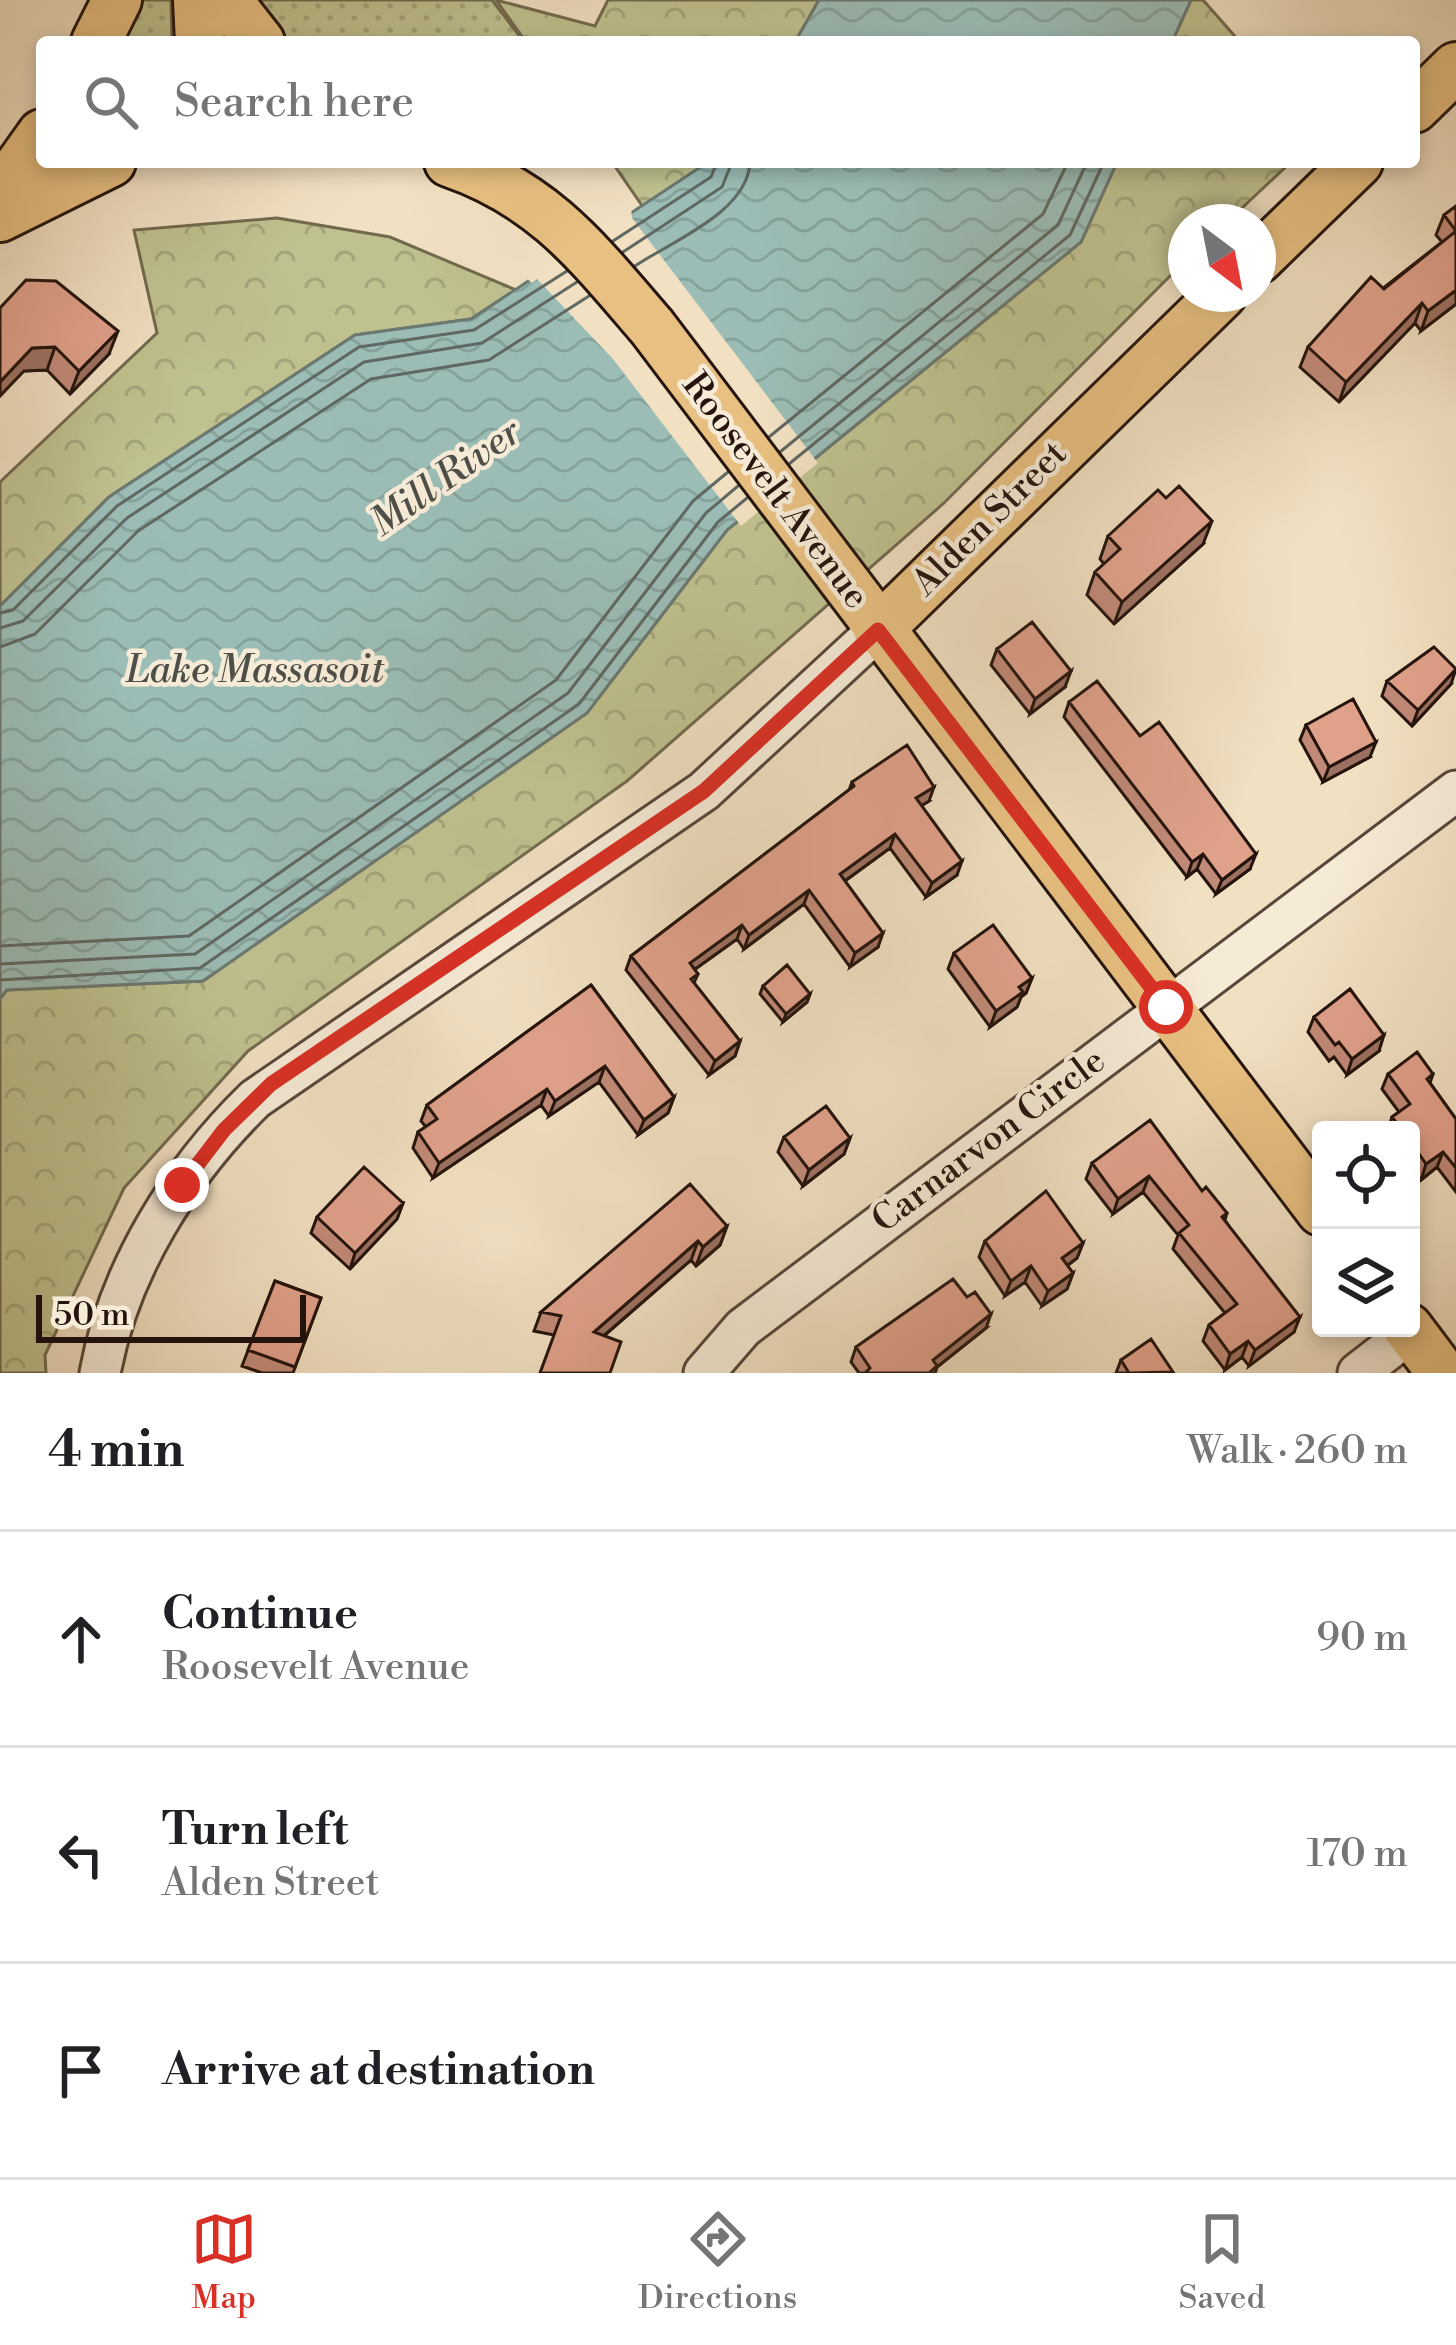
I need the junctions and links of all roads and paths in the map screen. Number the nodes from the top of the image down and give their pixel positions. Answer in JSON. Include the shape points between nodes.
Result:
{"nodes":[{"id":1,"x":117,"y":0,"type":"edge"},
{"id":2,"x":198,"y":0,"type":"edge"},
{"id":3,"x":227,"y":0,"type":"edge"},
{"id":4,"x":99,"y":36,"type":"edge"},
{"id":5,"x":200,"y":36,"type":"edge"},
{"id":6,"x":255,"y":36,"type":"edge"},
{"id":7,"x":1456,"y":68,"type":"edge"},
{"id":8,"x":1420,"y":102,"type":"edge"},
{"id":9,"x":36,"y":142,"type":"edge"},
{"id":10,"x":99,"y":168,"type":"edge"},
{"id":11,"x":463,"y":168,"type":"edge"},
{"id":12,"x":1352,"y":168,"type":"edge"},
{"id":13,"x":0,"y":193,"type":"edge"},
{"id":14,"x":0,"y":217,"type":"edge"},
{"id":15,"x":1276,"y":242,"type":"edge"},
{"id":16,"x":1204,"y":312,"type":"edge"},
{"id":17,"x":878,"y":630,"type":"junction"},
{"id":18,"x":1456,"y":791,"type":"edge"},
{"id":19,"x":1166,"y":1007,"type":"junction"},
{"id":20,"x":1312,"y":1199,"type":"edge"},
{"id":21,"x":1402,"y":1337,"type":"edge"},
{"id":22,"x":1415,"y":1337,"type":"edge"},
{"id":23,"x":100,"y":1373,"type":"edge"},
{"id":24,"x":704,"y":1373,"type":"edge"},
{"id":25,"x":1358,"y":1373,"type":"edge"},
{"id":26,"x":1442,"y":1373,"type":"edge"}],
"edges":[{"from":1,"to":4,"type":"main road"},
{"from":2,"to":5,"type":"main road"},
{"from":3,"to":6,"type":"main road"},
{"from":7,"to":8,"type":"main road"},
{"from":9,"to":13,"type":"main road"},
{"from":10,"to":14,"type":"main road"},
{"from":11,"to":17,"type":"main road","name":"Roosevelt Avenue","via":[[552,216],[652,327]]},
{"from":12,"to":15,"type":"main road"},
{"from":16,"to":17,"type":"main road","name":"Alden Street"},
{"from":17,"to":19,"type":"main road","name":"Roosevelt Avenue"},
{"from":17,"to":23,"type":"street","name":"Alden Street","via":[[704,791],[254,1099],[202,1157],[148,1243],[119,1300]]},
{"from":18,"to":19,"type":"street","name":"Carnarvon Circle"},
{"from":19,"to":20,"type":"main road","name":"Roosevelt Avenue"},
{"from":19,"to":24,"type":"street","name":"Carnarvon Circle","via":[[743,1328]]},
{"from":21,"to":25,"type":"street"},
{"from":22,"to":26,"type":"main road"}]}
